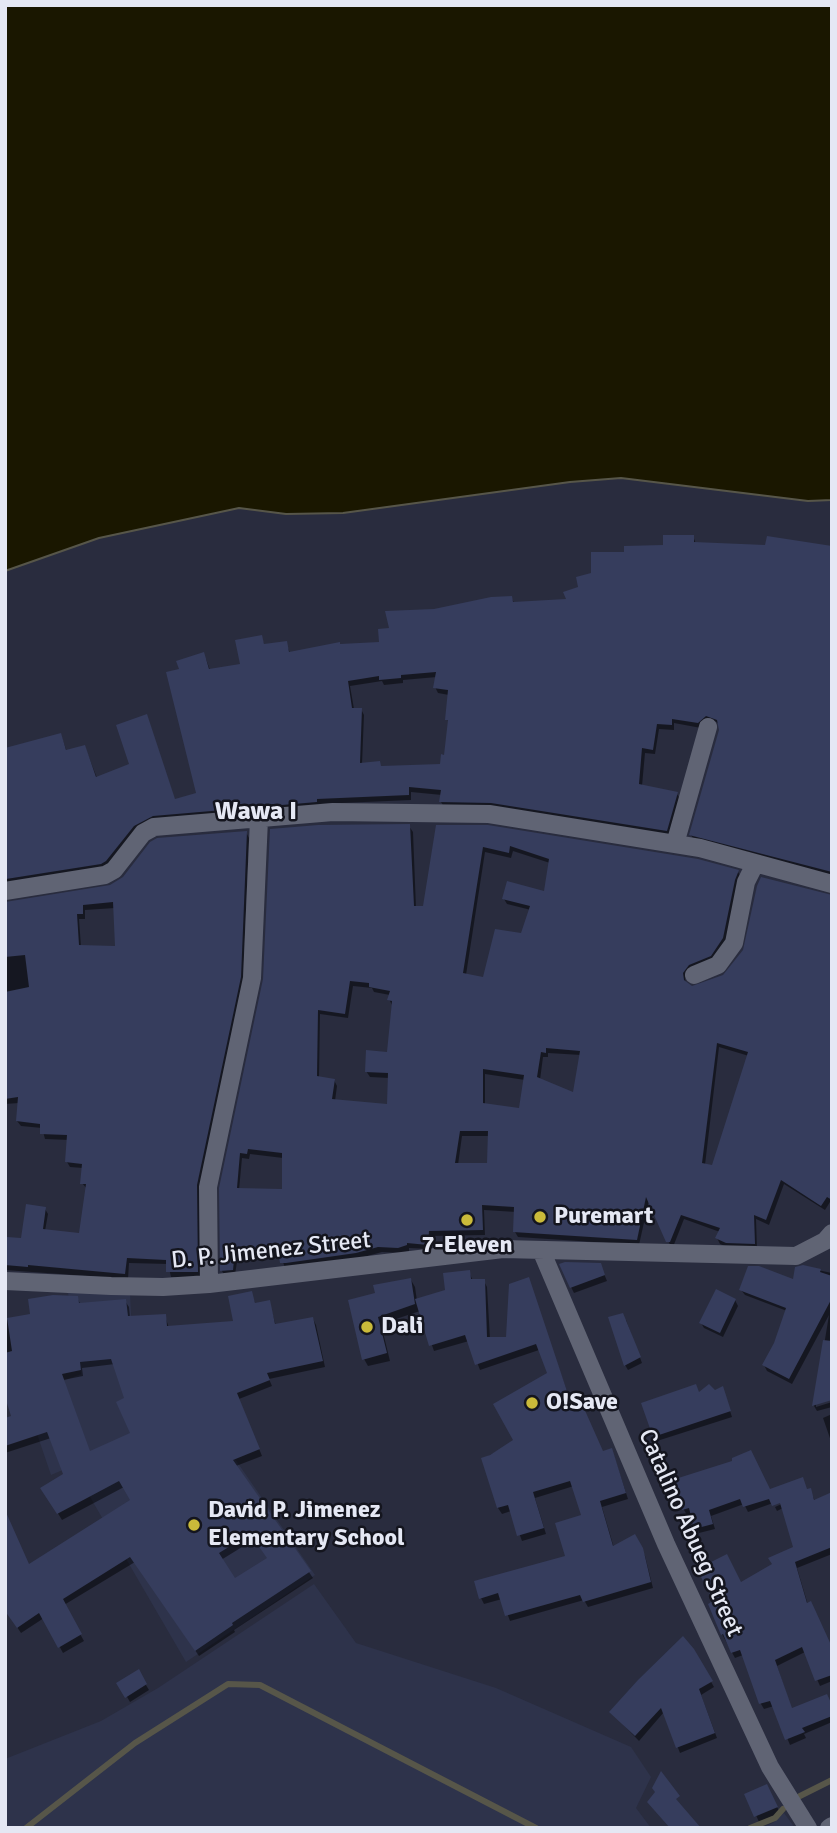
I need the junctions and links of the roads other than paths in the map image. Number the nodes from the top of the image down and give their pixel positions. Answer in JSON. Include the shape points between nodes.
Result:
{"nodes":[{"id":1,"x":708,"y":727,"type":"dead end"},
{"id":2,"x":259,"y":819,"type":"junction"},
{"id":3,"x":675,"y":844,"type":"junction"},
{"id":4,"x":754,"y":864,"type":"junction"},
{"id":5,"x":832,"y":884,"type":"edge"},
{"id":6,"x":5,"y":891,"type":"edge"},
{"id":7,"x":694,"y":975,"type":"dead end"},
{"id":8,"x":832,"y":1233,"type":"edge"},
{"id":9,"x":541,"y":1250,"type":"junction"},
{"id":10,"x":5,"y":1281,"type":"edge"},
{"id":11,"x":209,"y":1284,"type":"junction"},
{"id":12,"x":808,"y":1828,"type":"edge"}],
"edges":[{"from":1,"to":3,"type":"street"},
{"from":2,"to":3,"type":"street","via":[[333,812],[489,814]]},
{"from":2,"to":6,"type":"street","via":[[153,827],[106,875]]},
{"from":2,"to":11,"type":"street","via":[[252,978],[208,1187]]},
{"from":3,"to":4,"type":"street"},
{"from":4,"to":5,"type":"street"},
{"from":4,"to":7,"type":"street","via":[[746,881],[734,943],[718,965]]},
{"from":8,"to":9,"type":"street","name":"D. P. Jimenez Street","via":[[796,1256]]},
{"from":9,"to":11,"type":"street","name":"D. P. Jimenez Street","via":[[503,1249]]},
{"from":9,"to":12,"type":"street","name":"Catalino Abueg Street","via":[[666,1545],[770,1768]]},
{"from":10,"to":11,"type":"street","name":"D. P. Jimenez Street","via":[[150,1287]]}]}
